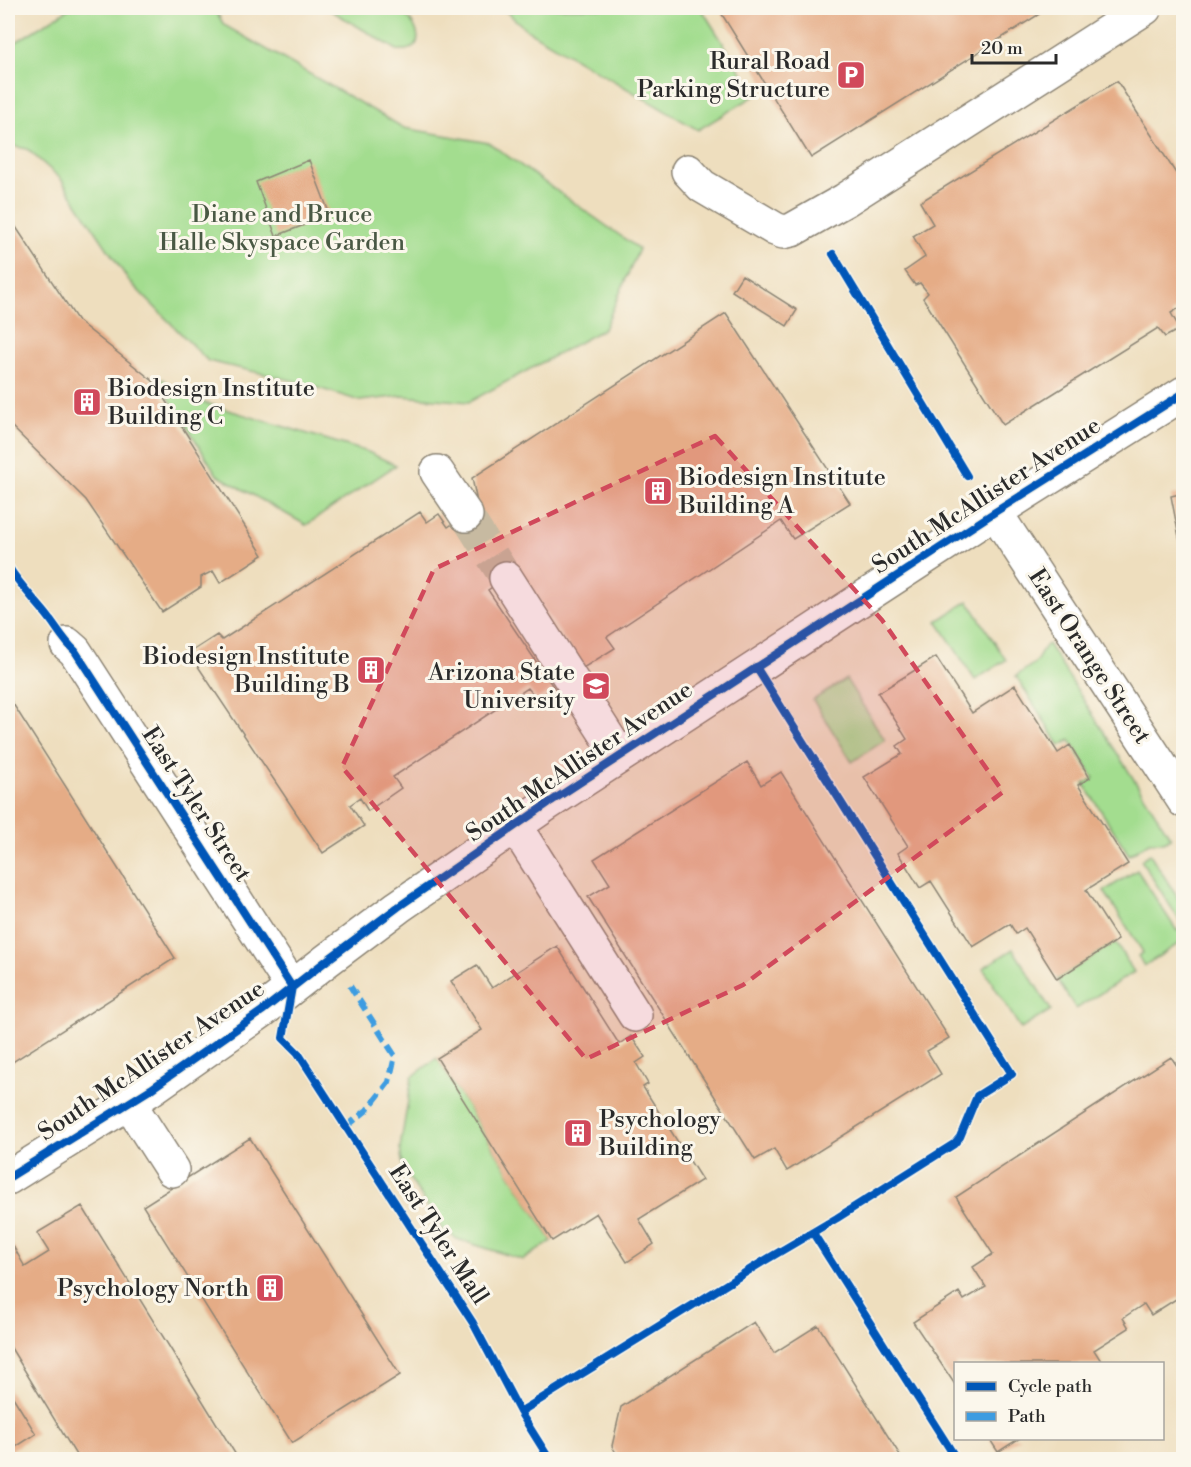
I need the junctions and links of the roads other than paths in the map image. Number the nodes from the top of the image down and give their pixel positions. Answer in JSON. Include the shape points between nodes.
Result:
{"nodes":[{"id":1,"x":1145,"y":8,"type":"edge"},
{"id":2,"x":688,"y":171,"type":"dead end"},
{"id":3,"x":1184,"y":393,"type":"edge"},
{"id":4,"x":437,"y":472,"type":"dead end"},
{"id":5,"x":995,"y":512,"type":"junction"},
{"id":6,"x":466,"y":515,"type":"tunnel mouth"},
{"id":7,"x":506,"y":578,"type":"tunnel mouth"},
{"id":8,"x":67,"y":644,"type":"dead end"},
{"id":9,"x":620,"y":756,"type":"junction"},
{"id":10,"x":1184,"y":801,"type":"edge"},
{"id":11,"x":514,"y":826,"type":"junction"},
{"id":12,"x":292,"y":987,"type":"junction"},
{"id":13,"x":634,"y":1015,"type":"dead end"},
{"id":14,"x":129,"y":1103,"type":"junction"},
{"id":15,"x":172,"y":1170,"type":"dead end"},
{"id":16,"x":8,"y":1178,"type":"edge"}],
"edges":[{"from":1,"to":2,"type":"street","via":[[855,194],[792,230],[774,229],[702,186]]},
{"from":3,"to":5,"type":"street","name":"South McAllister Avenue"},
{"from":4,"to":6,"type":"street"},
{"from":5,"to":9,"type":"street","name":"South McAllister Avenue"},
{"from":5,"to":10,"type":"street","name":"East Orange Street"},
{"from":7,"to":9,"type":"street"},
{"from":8,"to":12,"type":"street","name":"East Tyler Street"},
{"from":9,"to":11,"type":"street","name":"South McAllister Avenue"},
{"from":11,"to":12,"type":"street","name":"South McAllister Avenue"},
{"from":11,"to":13,"type":"street"},
{"from":12,"to":14,"type":"street","name":"South McAllister Avenue"},
{"from":14,"to":15,"type":"street"},
{"from":14,"to":16,"type":"street","name":"South McAllister Avenue"}]}
